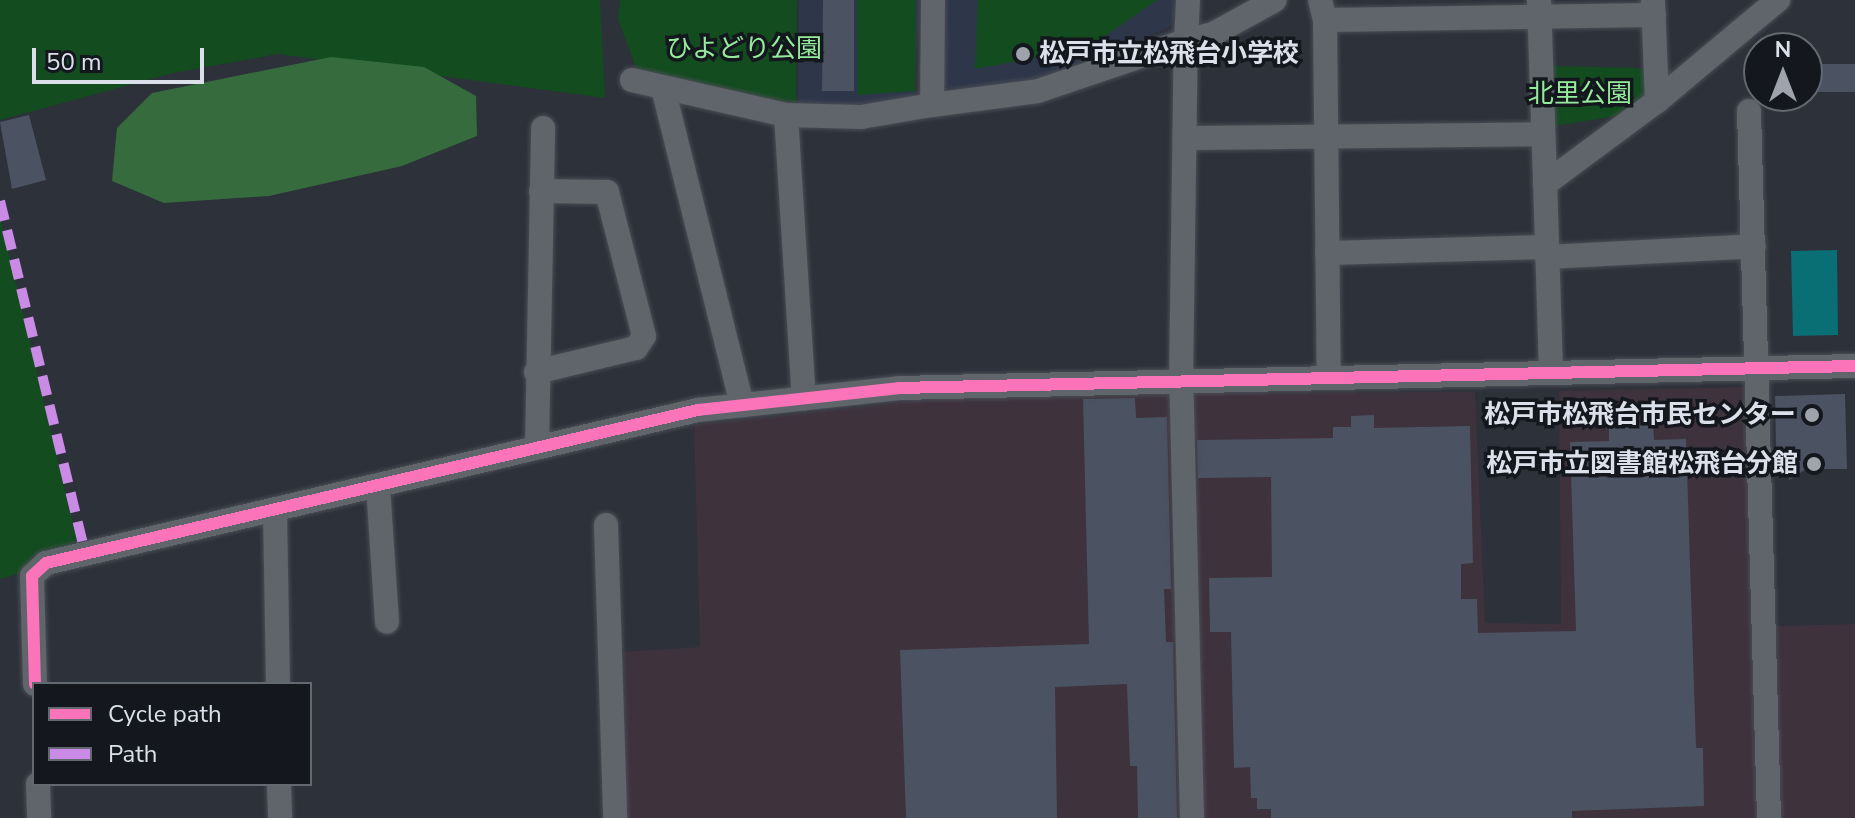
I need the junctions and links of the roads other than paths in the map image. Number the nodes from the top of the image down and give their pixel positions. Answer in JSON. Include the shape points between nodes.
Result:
{"nodes":[{"id":1,"x":933,"y":0,"type":"edge"},
{"id":2,"x":1188,"y":0,"type":"edge"},
{"id":3,"x":1275,"y":0,"type":"edge"},
{"id":4,"x":1778,"y":0,"type":"edge"},
{"id":5,"x":1654,"y":8,"type":"edge"},
{"id":6,"x":1540,"y":9,"type":"edge"},
{"id":7,"x":1322,"y":10,"type":"edge"},
{"id":8,"x":1186,"y":41,"type":"junction"},
{"id":9,"x":632,"y":80,"type":"dead end"},
{"id":10,"x":663,"y":88,"type":"junction"},
{"id":11,"x":1657,"y":101,"type":"junction"},
{"id":12,"x":932,"y":105,"type":"junction"},
{"id":13,"x":1749,"y":112,"type":"edge"},
{"id":14,"x":786,"y":115,"type":"junction"},
{"id":15,"x":543,"y":128,"type":"dead end"},
{"id":16,"x":1543,"y":134,"type":"junction"},
{"id":17,"x":1325,"y":137,"type":"junction"},
{"id":18,"x":1185,"y":138,"type":"junction"},
{"id":19,"x":1545,"y":184,"type":"junction"},
{"id":20,"x":541,"y":191,"type":"junction"},
{"id":21,"x":1754,"y":246,"type":"junction"},
{"id":22,"x":1547,"y":252,"type":"junction"},
{"id":23,"x":1327,"y":253,"type":"junction"},
{"id":24,"x":1855,"y":366,"type":"edge"},
{"id":25,"x":1757,"y":369,"type":"junction"},
{"id":26,"x":1551,"y":371,"type":"junction"},
{"id":27,"x":536,"y":372,"type":"junction"},
{"id":28,"x":1329,"y":377,"type":"junction"},
{"id":29,"x":1181,"y":383,"type":"junction"},
{"id":30,"x":804,"y":398,"type":"junction"},
{"id":31,"x":742,"y":405,"type":"junction"},
{"id":32,"x":537,"y":447,"type":"junction"},
{"id":33,"x":378,"y":486,"type":"junction"},
{"id":34,"x":275,"y":512,"type":"junction"},
{"id":35,"x":606,"y":525,"type":"dead end"},
{"id":36,"x":387,"y":622,"type":"dead end"},
{"id":37,"x":35,"y":682,"type":"edge"},
{"id":38,"x":278,"y":682,"type":"edge"},
{"id":39,"x":38,"y":786,"type":"edge"},
{"id":40,"x":279,"y":786,"type":"edge"},
{"id":41,"x":39,"y":818,"type":"edge"},
{"id":42,"x":280,"y":818,"type":"edge"},
{"id":43,"x":615,"y":818,"type":"edge"},
{"id":44,"x":1192,"y":818,"type":"edge"},
{"id":45,"x":1769,"y":818,"type":"edge"}],
"edges":[{"from":1,"to":12,"type":"street"},
{"from":2,"to":8,"type":"street"},
{"from":3,"to":8,"type":"street","via":[[1215,33]]},
{"from":4,"to":11,"type":"street"},
{"from":5,"to":6,"type":"street"},
{"from":5,"to":11,"type":"street"},
{"from":6,"to":7,"type":"street"},
{"from":6,"to":16,"type":"street"},
{"from":7,"to":17,"type":"street"},
{"from":8,"to":12,"type":"street","via":[[1038,91]]},
{"from":8,"to":18,"type":"street"},
{"from":9,"to":10,"type":"street"},
{"from":10,"to":14,"type":"street"},
{"from":10,"to":31,"type":"street"},
{"from":11,"to":19,"type":"street"},
{"from":12,"to":14,"type":"street","via":[[861,117]]},
{"from":13,"to":21,"type":"street"},
{"from":14,"to":30,"type":"street"},
{"from":15,"to":20,"type":"street"},
{"from":16,"to":17,"type":"street"},
{"from":16,"to":19,"type":"street"},
{"from":17,"to":18,"type":"street"},
{"from":17,"to":23,"type":"street"},
{"from":18,"to":29,"type":"street"},
{"from":19,"to":22,"type":"street"},
{"from":20,"to":27,"type":"street"},
{"from":20,"to":27,"type":"street","via":[[607,192],[644,336],[636,348]]},
{"from":21,"to":22,"type":"street"},
{"from":21,"to":25,"type":"street"},
{"from":22,"to":23,"type":"street"},
{"from":22,"to":26,"type":"street"},
{"from":23,"to":28,"type":"street"},
{"from":24,"to":25,"type":"street"},
{"from":25,"to":26,"type":"street"},
{"from":25,"to":45,"type":"street"},
{"from":26,"to":28,"type":"street"},
{"from":27,"to":32,"type":"street"},
{"from":28,"to":29,"type":"street"},
{"from":29,"to":30,"type":"street","via":[[899,388]]},
{"from":29,"to":44,"type":"street"},
{"from":30,"to":31,"type":"street"},
{"from":31,"to":32,"type":"street"},
{"from":32,"to":33,"type":"street","via":[[526,454]]},
{"from":33,"to":34,"type":"street"},
{"from":33,"to":36,"type":"street"},
{"from":34,"to":37,"type":"street","via":[[46,563],[32,576]]},
{"from":34,"to":38,"type":"street"},
{"from":35,"to":43,"type":"street"},
{"from":39,"to":41,"type":"street"},
{"from":40,"to":42,"type":"street"}]}
